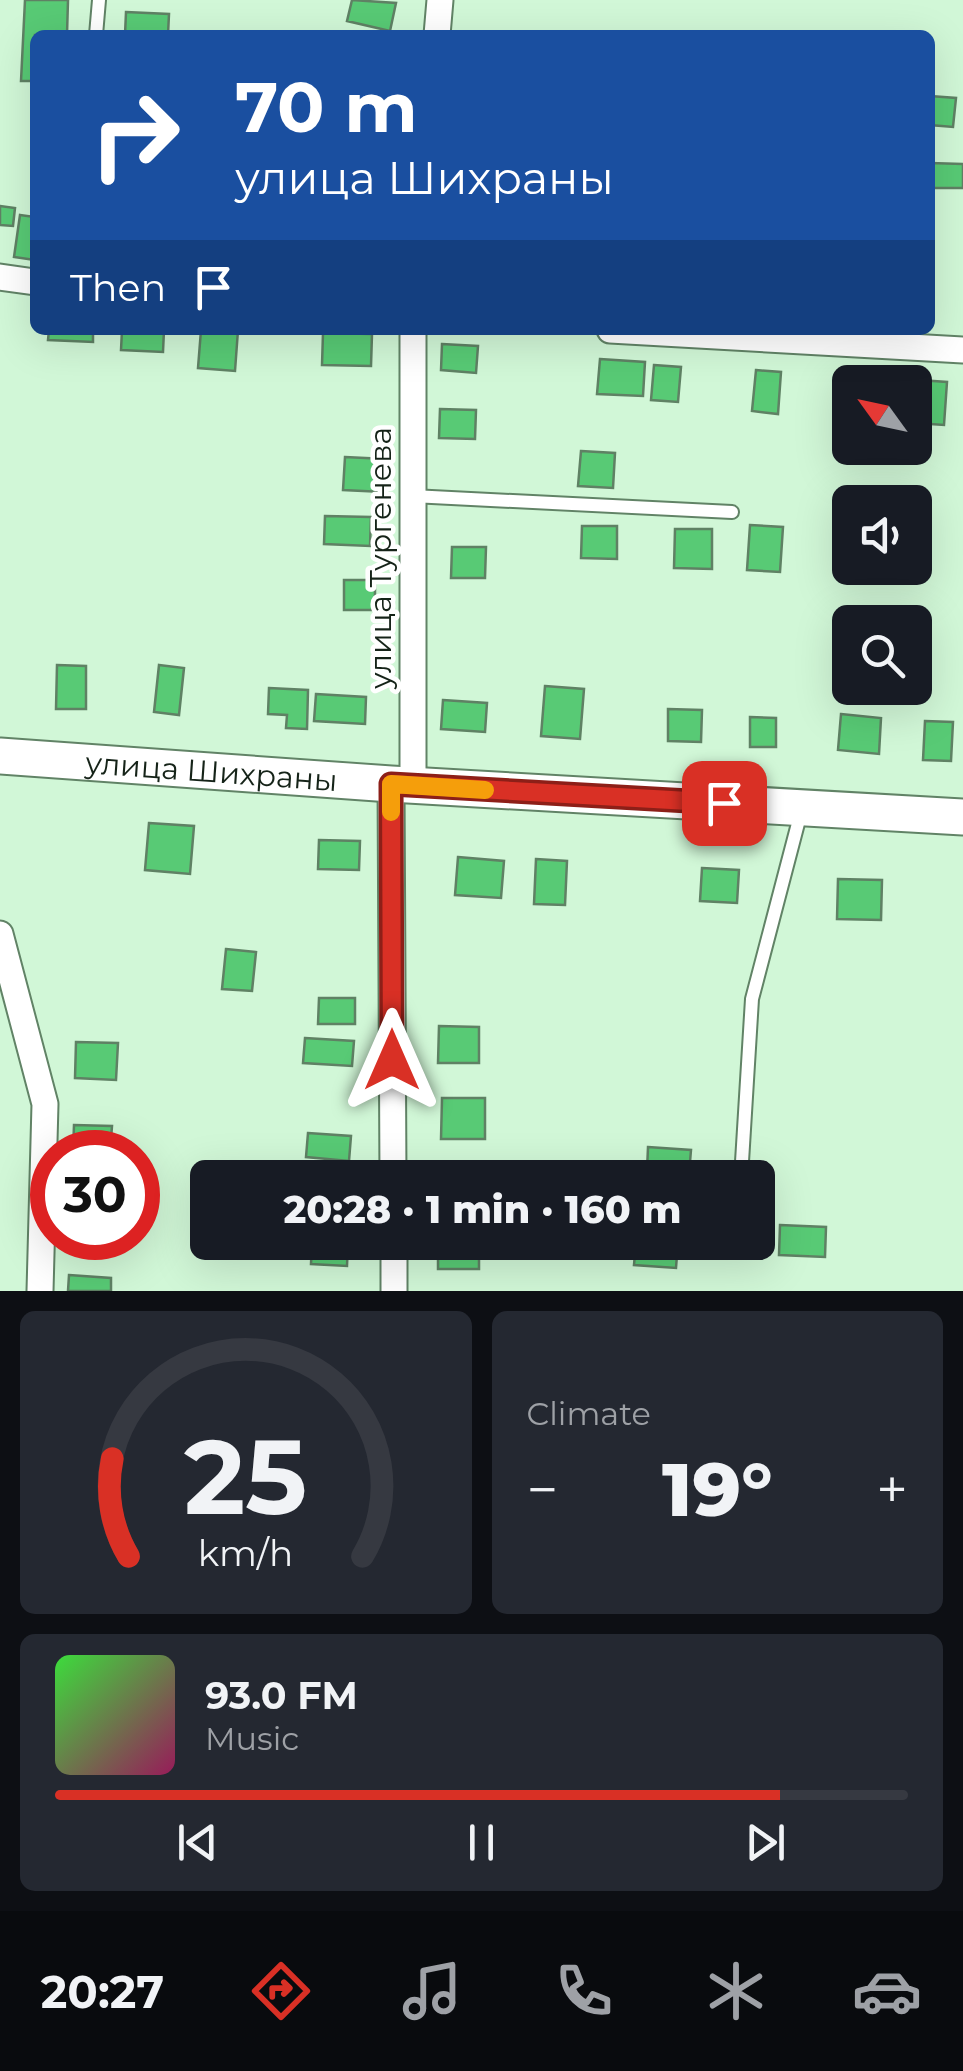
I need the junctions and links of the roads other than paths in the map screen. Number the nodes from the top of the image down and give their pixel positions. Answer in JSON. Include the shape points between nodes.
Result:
{"nodes":[{"id":1,"x":99,"y":0,"type":"edge"},
{"id":2,"x":440,"y":0,"type":"edge"},
{"id":3,"x":96,"y":30,"type":"edge"},
{"id":4,"x":437,"y":30,"type":"edge"},
{"id":5,"x":0,"y":277,"type":"edge"},
{"id":6,"x":30,"y":281,"type":"edge"},
{"id":7,"x":413,"y":335,"type":"edge"},
{"id":8,"x":698,"y":335,"type":"edge"},
{"id":9,"x":963,"y":350,"type":"edge"},
{"id":10,"x":412,"y":496,"type":"junction"},
{"id":11,"x":732,"y":512,"type":"dead end"},
{"id":12,"x":0,"y":756,"type":"edge"},
{"id":13,"x":402,"y":785,"type":"junction"},
{"id":14,"x":802,"y":808,"type":"junction"},
{"id":15,"x":963,"y":817,"type":"edge"},
{"id":16,"x":0,"y":934,"type":"edge"},
{"id":17,"x":394,"y":1160,"type":"edge"},
{"id":18,"x":742,"y":1160,"type":"edge"},
{"id":19,"x":394,"y":1260,"type":"edge"},
{"id":20,"x":40,"y":1291,"type":"edge"},
{"id":21,"x":394,"y":1291,"type":"edge"}],
"edges":[{"from":1,"to":3,"type":"lane"},
{"from":2,"to":4,"type":"street"},
{"from":5,"to":6,"type":"street"},
{"from":7,"to":10,"type":"street","name":"улица Тургенева"},
{"from":8,"to":9,"type":"street"},
{"from":10,"to":11,"type":"lane"},
{"from":10,"to":13,"type":"street","name":"улица Тургенева"},
{"from":12,"to":13,"type":"street","name":"улица Шихраны"},
{"from":13,"to":14,"type":"street","name":"улица Шихраны"},
{"from":13,"to":17,"type":"street","name":"улица Тургенева"},
{"from":14,"to":15,"type":"street","name":"улица Шихраны"},
{"from":14,"to":18,"type":"lane","via":[[752,999]]},
{"from":16,"to":20,"type":"street","via":[[45,1104]]},
{"from":19,"to":21,"type":"street"}]}
